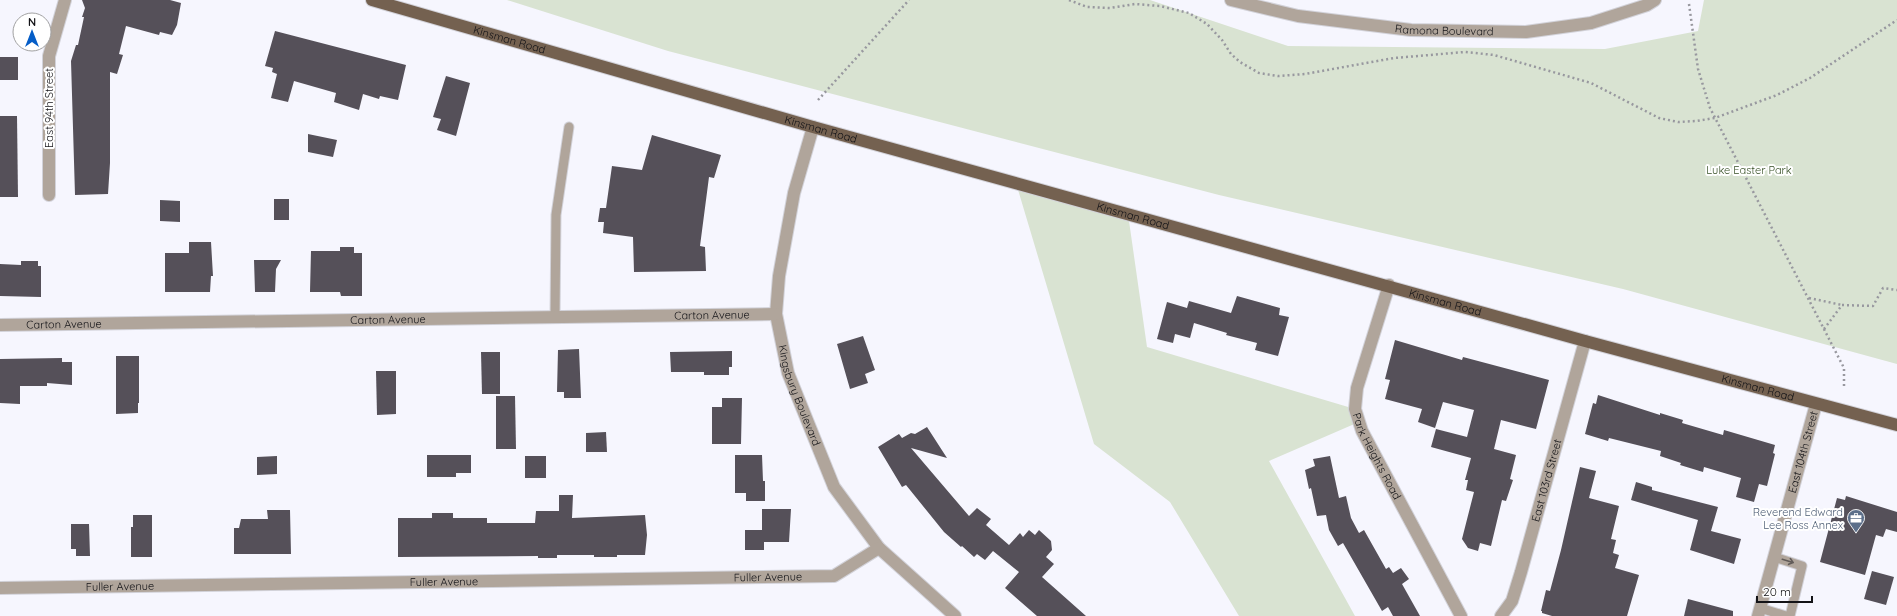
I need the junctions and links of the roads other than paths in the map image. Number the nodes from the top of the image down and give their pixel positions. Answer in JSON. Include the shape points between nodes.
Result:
{"nodes":[{"id":1,"x":65,"y":0,"type":"edge"},
{"id":2,"x":372,"y":0,"type":"edge"},
{"id":3,"x":1231,"y":0,"type":"edge"},
{"id":4,"x":1655,"y":0,"type":"edge"},
{"id":5,"x":569,"y":127,"type":"dead end"},
{"id":6,"x":813,"y":127,"type":"junction"},
{"id":7,"x":49,"y":194,"type":"dead end"},
{"id":8,"x":1388,"y":285,"type":"junction"},
{"id":9,"x":776,"y":314,"type":"junction"},
{"id":10,"x":555,"y":317,"type":"junction"},
{"id":11,"x":0,"y":325,"type":"edge"},
{"id":12,"x":1585,"y":340,"type":"junction"},
{"id":13,"x":1816,"y":404,"type":"junction"},
{"id":14,"x":1897,"y":425,"type":"edge"},
{"id":15,"x":879,"y":548,"type":"junction"},
{"id":16,"x":1774,"y":557,"type":"junction"},
{"id":17,"x":0,"y":588,"type":"edge"},
{"id":18,"x":1759,"y":612,"type":"edge"},
{"id":19,"x":956,"y":616,"type":"edge"},
{"id":20,"x":1461,"y":616,"type":"edge"},
{"id":21,"x":1501,"y":616,"type":"edge"},
{"id":22,"x":1786,"y":616,"type":"edge"},
{"id":23,"x":1790,"y":616,"type":"edge"}],
"edges":[{"from":1,"to":7,"type":"street","name":"East 94th Street","via":[[49,56]]},
{"from":2,"to":6,"type":"main road","name":"Kinsman Road"},
{"from":3,"to":4,"type":"street","name":"Ramona Boulevard","via":[[1298,16],[1411,30],[1526,32],[1591,23]]},
{"from":5,"to":10,"type":"lane","via":[[556,215]]},
{"from":6,"to":8,"type":"main road","name":"Kinsman Road"},
{"from":6,"to":9,"type":"street","name":"Kingsbury Boulevard","via":[[785,234]]},
{"from":8,"to":12,"type":"main road","name":"Kinsman Road"},
{"from":8,"to":20,"type":"street","name":"Park Heights Road","via":[[1357,388],[1355,409],[1362,431]]},
{"from":9,"to":10,"type":"street","name":"Carton Avenue"},
{"from":9,"to":15,"type":"street","name":"Kingsbury Boulevard","via":[[788,373],[834,487]]},
{"from":10,"to":11,"type":"street","name":"Carton Avenue"},
{"from":12,"to":13,"type":"main road","name":"Kinsman Road"},
{"from":12,"to":21,"type":"street","name":"East 103rd Street","via":[[1519,580],[1512,601]]},
{"from":13,"to":14,"type":"main road","name":"Kinsman Road"},
{"from":13,"to":16,"type":"street","name":"East 104th Street"},
{"from":15,"to":17,"type":"street","name":"Fuller Avenue","via":[[834,576]]},
{"from":15,"to":19,"type":"street","name":"Kingsbury Boulevard"},
{"from":16,"to":18,"type":"street","name":"East 104th Street"},
{"from":16,"to":23,"type":"lane","one_way":true,"via":[[1802,566]]},
{"from":18,"to":22,"type":"lane"}]}
